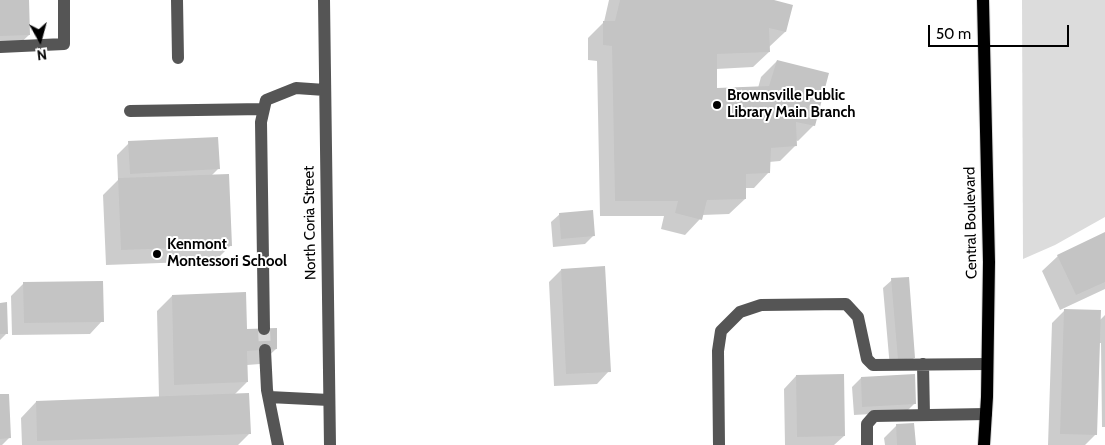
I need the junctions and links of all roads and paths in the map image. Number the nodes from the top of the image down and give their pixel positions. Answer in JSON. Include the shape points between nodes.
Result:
{"nodes":[{"id":1,"x":64,"y":0,"type":"edge"},
{"id":2,"x":177,"y":0,"type":"edge"},
{"id":3,"x":324,"y":0,"type":"edge"},
{"id":4,"x":982,"y":0,"type":"edge"},
{"id":5,"x":0,"y":47,"type":"edge"},
{"id":6,"x":178,"y":58,"type":"dead end"},
{"id":7,"x":325,"y":90,"type":"junction"},
{"id":8,"x":264,"y":108,"type":"junction"},
{"id":9,"x":130,"y":111,"type":"dead end"},
{"id":10,"x":264,"y":329,"type":"tunnel mouth"},
{"id":11,"x":265,"y":350,"type":"tunnel mouth"},
{"id":12,"x":923,"y":364,"type":"junction"},
{"id":13,"x":987,"y":364,"type":"junction"},
{"id":14,"x":269,"y":397,"type":"junction"},
{"id":15,"x":330,"y":400,"type":"junction"},
{"id":16,"x":986,"y":414,"type":"junction"},
{"id":17,"x":924,"y":415,"type":"junction"},
{"id":18,"x":278,"y":445,"type":"edge"},
{"id":19,"x":330,"y":445,"type":"edge"},
{"id":20,"x":719,"y":445,"type":"edge"},
{"id":21,"x":867,"y":445,"type":"edge"},
{"id":22,"x":984,"y":445,"type":"edge"}],
"edges":[{"from":1,"to":5,"type":"street","via":[[64,44]]},
{"from":2,"to":6,"type":"street"},
{"from":3,"to":7,"type":"street","name":"North Coria Street"},
{"from":4,"to":13,"type":"main road","name":"Central Boulevard","via":[[989,262]]},
{"from":7,"to":8,"type":"street","via":[[296,88],[266,100]]},
{"from":7,"to":15,"type":"street","name":"North Coria Street"},
{"from":8,"to":9,"type":"street"},
{"from":8,"to":10,"type":"street","via":[[261,122]]},
{"from":11,"to":14,"type":"street"},
{"from":12,"to":13,"type":"street"},
{"from":12,"to":17,"type":"street"},
{"from":12,"to":20,"type":"street","via":[[873,365],[867,359],[858,317],[846,304],[761,306],[740,312],[721,331],[720,337]]},
{"from":13,"to":16,"type":"main road","name":"Central Boulevard"},
{"from":14,"to":15,"type":"street"},
{"from":14,"to":18,"type":"street"},
{"from":15,"to":19,"type":"street","name":"North Coria Street"},
{"from":16,"to":17,"type":"street"},
{"from":16,"to":22,"type":"main road","name":"Central Boulevard"},
{"from":17,"to":21,"type":"street","via":[[874,416],[867,424]]}]}
